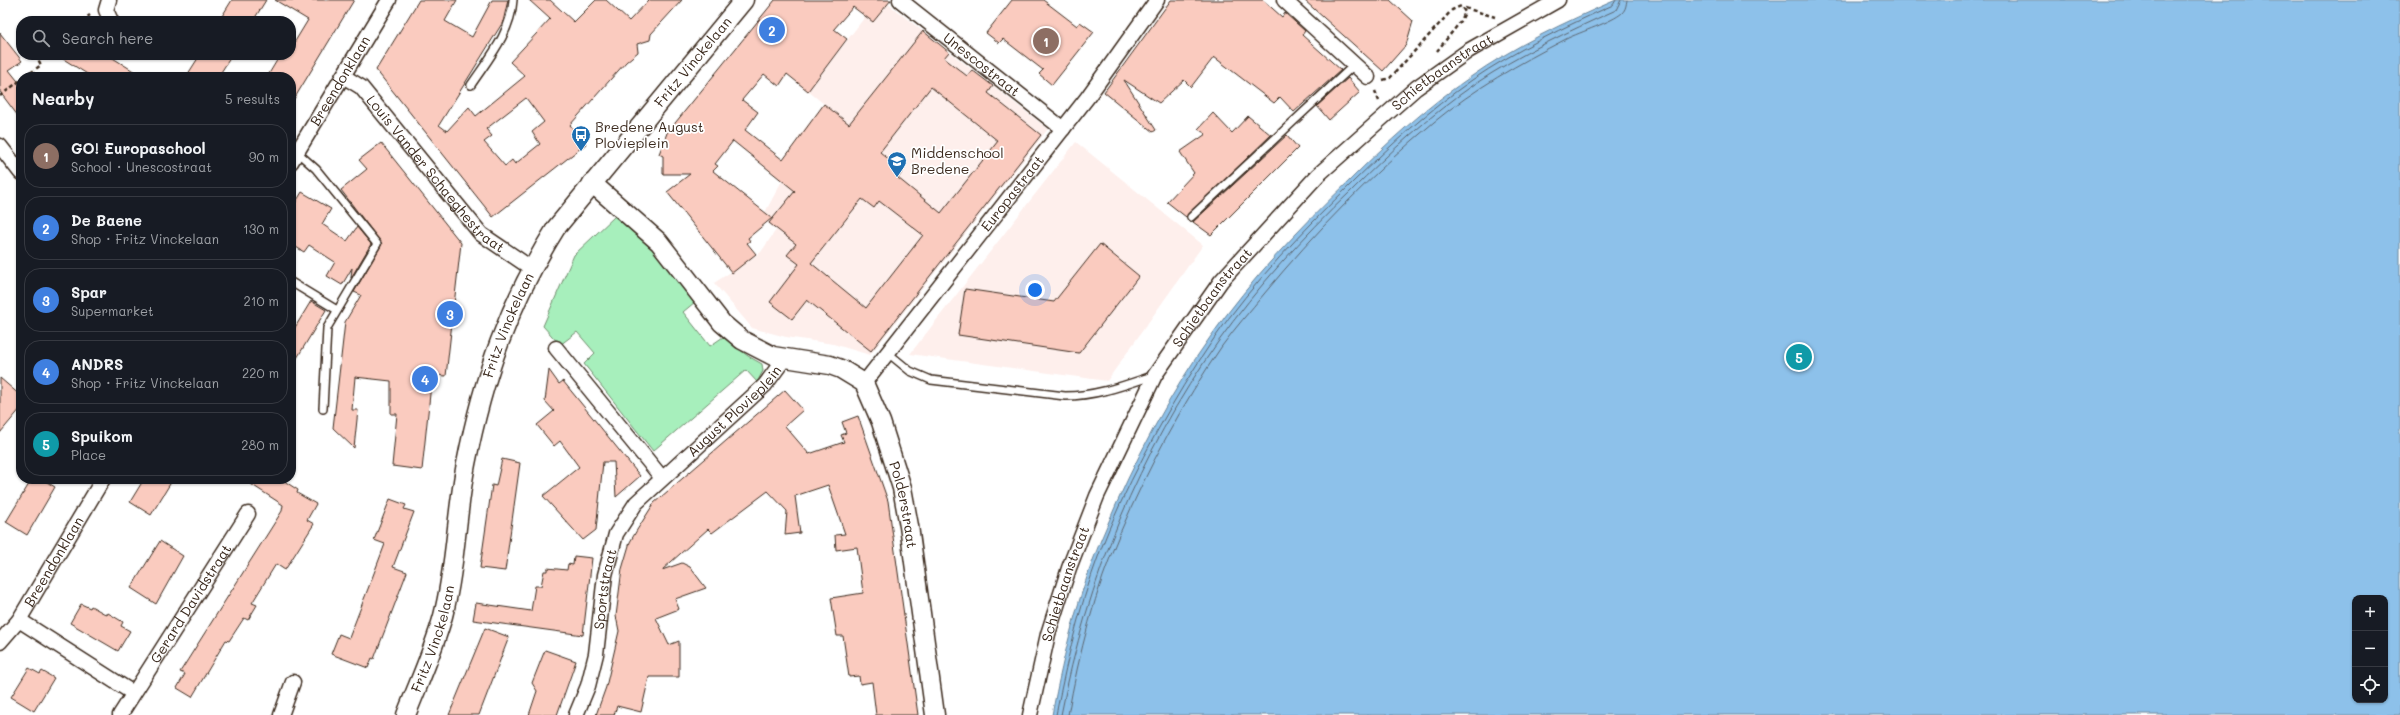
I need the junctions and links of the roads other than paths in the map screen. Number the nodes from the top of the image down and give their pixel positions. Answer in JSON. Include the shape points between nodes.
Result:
{"nodes":[{"id":1,"x":109,"y":0,"type":"edge"},
{"id":2,"x":389,"y":0,"type":"edge"},
{"id":3,"x":513,"y":0,"type":"edge"},
{"id":4,"x":744,"y":0,"type":"edge"},
{"id":5,"x":900,"y":0,"type":"edge"},
{"id":6,"x":1157,"y":0,"type":"edge"},
{"id":7,"x":1284,"y":0,"type":"edge"},
{"id":8,"x":1558,"y":0,"type":"edge"},
{"id":9,"x":109,"y":16,"type":"edge"},
{"id":10,"x":1354,"y":65,"type":"junction"},
{"id":11,"x":343,"y":76,"type":"junction"},
{"id":12,"x":1368,"y":77,"type":"road end"},
{"id":13,"x":471,"y":85,"type":"dead end"},
{"id":14,"x":1063,"y":129,"type":"junction"},
{"id":15,"x":0,"y":146,"type":"edge"},
{"id":16,"x":296,"y":154,"type":"edge"},
{"id":17,"x":296,"y":158,"type":"edge"},
{"id":18,"x":16,"y":167,"type":"edge"},
{"id":19,"x":592,"y":183,"type":"junction"},
{"id":20,"x":1191,"y":217,"type":"dead end"},
{"id":21,"x":531,"y":268,"type":"junction"},
{"id":22,"x":296,"y":285,"type":"edge"},
{"id":23,"x":337,"y":310,"type":"junction"},
{"id":24,"x":556,"y":348,"type":"dead end"},
{"id":25,"x":888,"y":353,"type":"junction"},
{"id":26,"x":784,"y":359,"type":"junction"},
{"id":27,"x":1155,"y":374,"type":"junction"},
{"id":28,"x":864,"y":383,"type":"junction"},
{"id":29,"x":323,"y":409,"type":"dead end"},
{"id":30,"x":662,"y":478,"type":"junction"},
{"id":31,"x":100,"y":484,"type":"edge"},
{"id":32,"x":248,"y":514,"type":"dead end"},
{"id":33,"x":19,"y":620,"type":"junction"},
{"id":34,"x":0,"y":642,"type":"edge"},
{"id":35,"x":293,"y":682,"type":"dead end"},
{"id":36,"x":133,"y":693,"type":"junction"},
{"id":37,"x":120,"y":715,"type":"edge"},
{"id":38,"x":281,"y":715,"type":"edge"},
{"id":39,"x":406,"y":715,"type":"edge"},
{"id":40,"x":576,"y":715,"type":"edge"},
{"id":41,"x":935,"y":715,"type":"edge"},
{"id":42,"x":1030,"y":715,"type":"edge"}],
"edges":[{"from":1,"to":9,"type":"street","via":[[106,10]]},
{"from":2,"to":11,"type":"street","name":"Breendonklaan"},
{"from":3,"to":13,"type":"lane","via":[[508,27]]},
{"from":4,"to":19,"type":"street","name":"Fritz Vinckelaan"},
{"from":5,"to":14,"type":"street","name":"Unescostraat"},
{"from":6,"to":14,"type":"street","name":"Europastraat"},
{"from":7,"to":10,"type":"street"},
{"from":8,"to":27,"type":"street","name":"Schietbaanstraat","via":[[1514,23],[1416,88],[1318,175],[1221,281]]},
{"from":10,"to":12,"type":"street"},
{"from":10,"to":20,"type":"lane"},
{"from":11,"to":16,"type":"street","name":"Breendonklaan"},
{"from":11,"to":21,"type":"street","name":"Louis Vander Schaeghestraat","via":[[361,87],[481,234]]},
{"from":14,"to":25,"type":"street","name":"Europastraat"},
{"from":15,"to":18,"type":"street"},
{"from":17,"to":23,"type":"lane","via":[[316,169],[377,244]]},
{"from":19,"to":21,"type":"street","name":"Fritz Vinckelaan","via":[[556,228]]},
{"from":19,"to":26,"type":"street","name":"August Plovieplein","via":[[659,242],[732,332],[763,352]]},
{"from":21,"to":39,"type":"street","name":"Fritz Vinckelaan","via":[[513,305],[488,371],[466,464],[452,575],[443,616]]},
{"from":22,"to":23,"type":"lane"},
{"from":23,"to":29,"type":"lane","via":[[326,328]]},
{"from":24,"to":30,"type":"street"},
{"from":25,"to":27,"type":"lane","via":[[910,371],[931,380],[1065,396],[1086,396],[1112,390]]},
{"from":25,"to":28,"type":"street","name":"Europastraat"},
{"from":26,"to":28,"type":"street","via":[[830,365]]},
{"from":26,"to":30,"type":"street","name":"August Plovieplein","via":[[765,385]]},
{"from":27,"to":42,"type":"street","name":"Schietbaanstraat","via":[[1097,496],[1069,568],[1048,634]]},
{"from":28,"to":41,"type":"street","name":"Polderstraat","via":[[881,422],[902,488]]},
{"from":30,"to":40,"type":"street","name":"Sportstraat","via":[[636,503],[616,534],[605,575],[596,654],[588,686]]},
{"from":31,"to":33,"type":"street","name":"Breendonklaan"},
{"from":32,"to":36,"type":"street","name":"Gerard Davidstraat"},
{"from":33,"to":34,"type":"street","name":"Breendonklaan"},
{"from":33,"to":36,"type":"street"},
{"from":35,"to":38,"type":"street"},
{"from":36,"to":37,"type":"street","name":"Gerard Davidstraat"}]}
